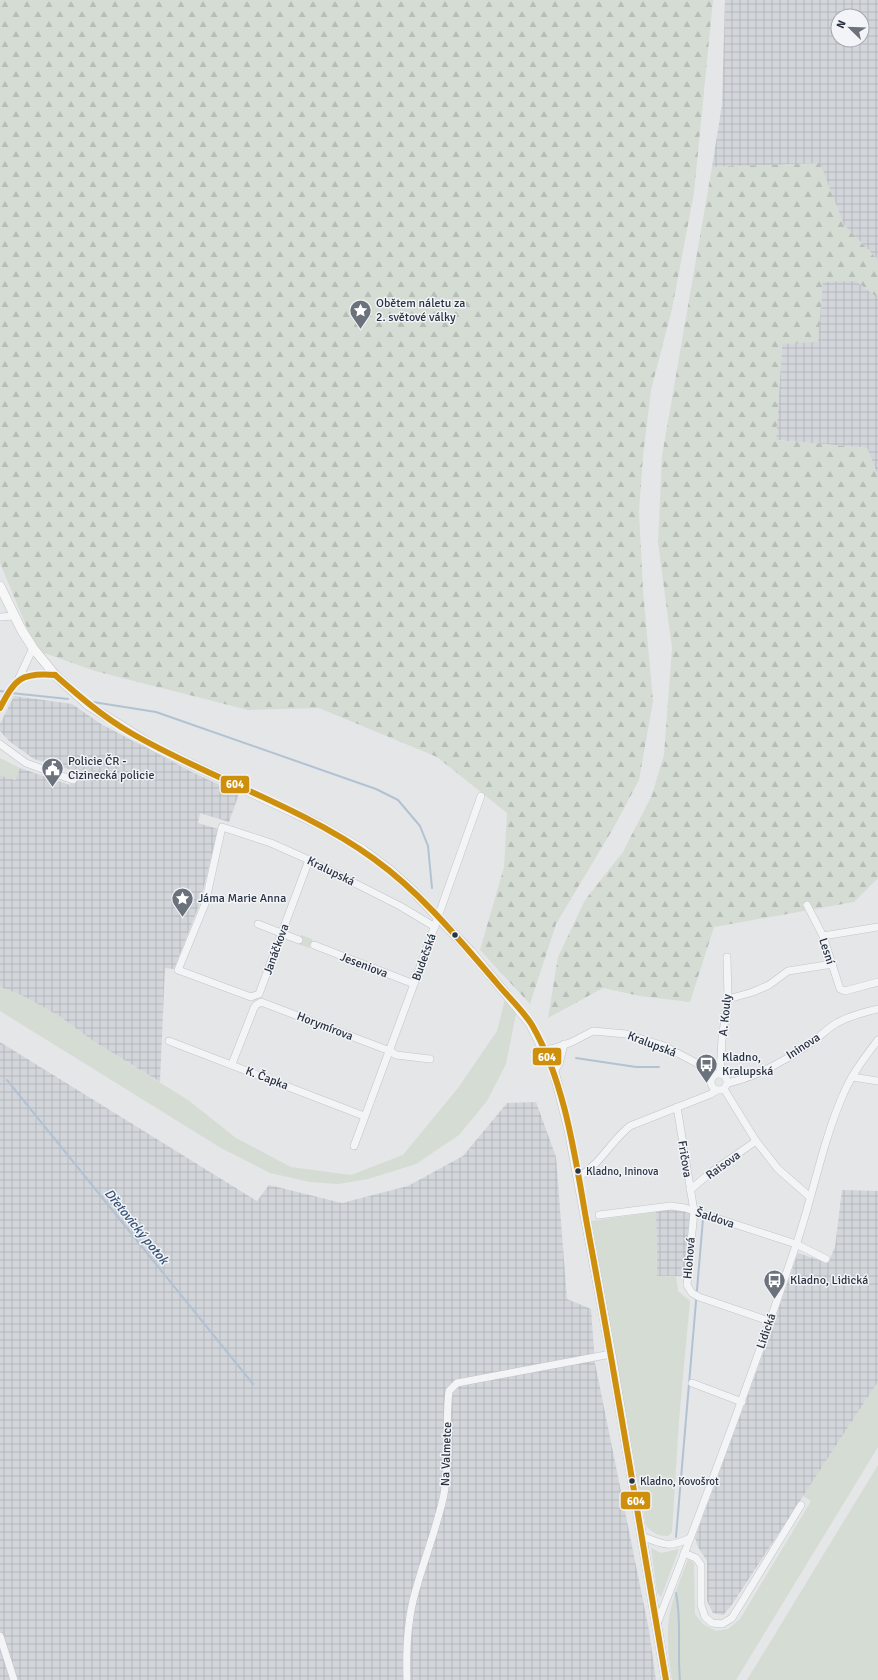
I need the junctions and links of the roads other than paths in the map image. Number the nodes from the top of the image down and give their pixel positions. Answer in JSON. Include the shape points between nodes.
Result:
{"nodes":[{"id":1,"x":0,"y":586,"type":"edge"},
{"id":2,"x":14,"y":616,"type":"junction"},
{"id":3,"x":0,"y":617,"type":"edge"},
{"id":4,"x":33,"y":648,"type":"junction"},
{"id":5,"x":55,"y":675,"type":"junction"},
{"id":6,"x":19,"y":678,"type":"junction"},
{"id":7,"x":0,"y":708,"type":"edge"},
{"id":8,"x":0,"y":744,"type":"edge"},
{"id":9,"x":73,"y":780,"type":"dead end"},
{"id":10,"x":481,"y":796,"type":"dead end"},
{"id":11,"x":309,"y":860,"type":"junction"},
{"id":12,"x":807,"y":905,"type":"dead end"},
{"id":13,"x":438,"y":917,"type":"junction"},
{"id":14,"x":258,"y":924,"type":"dead end"},
{"id":15,"x":434,"y":927,"type":"junction"},
{"id":16,"x":878,"y":927,"type":"edge"},
{"id":17,"x":282,"y":933,"type":"junction"},
{"id":18,"x":823,"y":936,"type":"junction"},
{"id":19,"x":299,"y":940,"type":"dead end"},
{"id":20,"x":314,"y":945,"type":"dead end"},
{"id":21,"x":727,"y":957,"type":"dead end"},
{"id":22,"x":833,"y":964,"type":"junction"},
{"id":23,"x":878,"y":982,"type":"edge"},
{"id":24,"x":414,"y":984,"type":"junction"},
{"id":25,"x":259,"y":994,"type":"joint"},
{"id":26,"x":728,"y":999,"type":"junction"},
{"id":27,"x":878,"y":1009,"type":"edge"},
{"id":28,"x":878,"y":1040,"type":"edge"},
{"id":29,"x":169,"y":1041,"type":"dead end"},
{"id":30,"x":564,"y":1044,"type":"junction"},
{"id":31,"x":544,"y":1050,"type":"junction"},
{"id":32,"x":390,"y":1051,"type":"junction"},
{"id":33,"x":430,"y":1059,"type":"dead end"},
{"id":34,"x":232,"y":1064,"type":"junction"},
{"id":35,"x":554,"y":1071,"type":"junction"},
{"id":36,"x":717,"y":1075,"type":"junction"},
{"id":37,"x":852,"y":1077,"type":"junction"},
{"id":38,"x":878,"y":1081,"type":"edge"},
{"id":39,"x":723,"y":1087,"type":"junction"},
{"id":40,"x":677,"y":1107,"type":"junction"},
{"id":41,"x":364,"y":1116,"type":"junction"},
{"id":42,"x":756,"y":1141,"type":"junction"},
{"id":43,"x":354,"y":1146,"type":"dead end"},
{"id":44,"x":578,"y":1177,"type":"junction"},
{"id":45,"x":690,"y":1190,"type":"junction"},
{"id":46,"x":810,"y":1197,"type":"junction"},
{"id":47,"x":694,"y":1211,"type":"junction"},
{"id":48,"x":599,"y":1215,"type":"dead end"},
{"id":49,"x":796,"y":1244,"type":"junction"},
{"id":50,"x":826,"y":1259,"type":"dead end"},
{"id":51,"x":769,"y":1322,"type":"junction"},
{"id":52,"x":611,"y":1354,"type":"junction"},
{"id":53,"x":692,"y":1383,"type":"dead end"},
{"id":54,"x":742,"y":1402,"type":"junction"},
{"id":55,"x":801,"y":1505,"type":"dead end"},
{"id":56,"x":641,"y":1536,"type":"junction"},
{"id":57,"x":690,"y":1538,"type":"junction"},
{"id":58,"x":684,"y":1554,"type":"junction"},
{"id":59,"x":656,"y":1626,"type":"junction"},
{"id":60,"x":0,"y":1636,"type":"edge"},
{"id":61,"x":14,"y":1680,"type":"edge"},
{"id":62,"x":407,"y":1680,"type":"edge"},
{"id":63,"x":666,"y":1680,"type":"edge"}],
"edges":[{"from":1,"to":2,"type":"main road"},
{"from":2,"to":3,"type":"street"},
{"from":2,"to":4,"type":"main road"},
{"from":4,"to":5,"type":"main road"},
{"from":4,"to":6,"type":"street"},
{"from":5,"to":6,"type":"street","via":[[32,674]]},
{"from":5,"to":13,"type":"main road","via":[[88,706],[155,748],[320,825],[363,850],[391,871]]},
{"from":6,"to":7,"type":"street"},
{"from":8,"to":9,"type":"street","via":[[26,763]]},
{"from":10,"to":13,"type":"street","name":"Budečská"},
{"from":11,"to":15,"type":"street","name":"Kralupská","via":[[400,906]]},
{"from":11,"to":17,"type":"street","name":"Janáčkova"},
{"from":11,"to":25,"type":"street","name":"Kralupská","via":[[271,843],[222,827],[204,904],[178,970],[251,997]]},
{"from":12,"to":18,"type":"street","name":"Lesní"},
{"from":13,"to":15,"type":"street","name":"Budečská"},
{"from":13,"to":31,"type":"main road","via":[[530,1023]]},
{"from":14,"to":17,"type":"street"},
{"from":15,"to":24,"type":"street","name":"Budečská"},
{"from":16,"to":18,"type":"street"},
{"from":17,"to":19,"type":"street"},
{"from":17,"to":25,"type":"street","name":"Janáčkova"},
{"from":18,"to":22,"type":"street","name":"Lesní"},
{"from":20,"to":24,"type":"street","name":"Jeseniova"},
{"from":21,"to":26,"type":"street","name":"A. Kouly"},
{"from":22,"to":23,"type":"street","name":"Lesní","via":[[839,987],[843,991]]},
{"from":22,"to":26,"type":"street","via":[[788,971],[769,985]]},
{"from":24,"to":32,"type":"street","name":"Budečská"},
{"from":26,"to":36,"type":"street","name":"A. Kouly"},
{"from":27,"to":39,"type":"street","name":"Ininova","via":[[837,1022],[785,1059]]},
{"from":28,"to":37,"type":"street","name":"Lidická"},
{"from":29,"to":34,"type":"street","name":"K. Čapka"},
{"from":30,"to":31,"type":"street","name":"Kralupská"},
{"from":30,"to":35,"type":"street","via":[[559,1064]]},
{"from":30,"to":36,"type":"street","name":"Kralupská","via":[[593,1030],[626,1034],[664,1046]]},
{"from":31,"to":35,"type":"main road"},
{"from":32,"to":33,"type":"street","via":[[396,1055]]},
{"from":32,"to":34,"type":"street","name":"Horymírova","via":[[264,1002],[254,1008]]},
{"from":32,"to":41,"type":"street","name":"Budečská"},
{"from":34,"to":41,"type":"street","name":"K. Čapka"},
{"from":35,"to":44,"type":"main road"},
{"from":36,"to":39,"type":"street","via":[[726,1078]]},
{"from":36,"to":39,"type":"street","via":[[711,1084]]},
{"from":37,"to":38,"type":"street"},
{"from":37,"to":46,"type":"street","name":"Lidická","via":[[836,1114]]},
{"from":39,"to":40,"type":"street","name":"Ininova"},
{"from":39,"to":42,"type":"street"},
{"from":40,"to":44,"type":"street","name":"Ininova","via":[[630,1126],[587,1172]]},
{"from":40,"to":45,"type":"street","name":"Fričova"},
{"from":41,"to":43,"type":"street","name":"Budečská"},
{"from":42,"to":45,"type":"street","name":"Raisova"},
{"from":42,"to":46,"type":"street","via":[[778,1169]]},
{"from":44,"to":52,"type":"main road"},
{"from":45,"to":47,"type":"street","name":"Fričova"},
{"from":46,"to":49,"type":"street","name":"Lidická"},
{"from":47,"to":48,"type":"street","name":"Šaldova","via":[[671,1206]]},
{"from":47,"to":49,"type":"street","name":"Šaldova"},
{"from":47,"to":51,"type":"street","name":"Hlohová","via":[[687,1285],[695,1295]]},
{"from":49,"to":50,"type":"street","name":"Šaldova"},
{"from":49,"to":51,"type":"street","name":"Lidická"},
{"from":51,"to":54,"type":"street","name":"Lidická"},
{"from":52,"to":56,"type":"main road"},
{"from":52,"to":62,"type":"street","name":"Na Valmetce","via":[[457,1383],[449,1391],[446,1484],[437,1524],[415,1594],[406,1649]]},
{"from":53,"to":54,"type":"street"},
{"from":54,"to":57,"type":"street","name":"Lidická"},
{"from":55,"to":58,"type":"street","via":[[732,1618],[722,1624],[712,1623],[705,1617],[701,1605],[700,1565],[696,1558]]},
{"from":56,"to":57,"type":"street","via":[[663,1544],[676,1545]]},
{"from":56,"to":59,"type":"main road"},
{"from":57,"to":58,"type":"street","name":"Lidická"},
{"from":58,"to":59,"type":"street","name":"Lidická"},
{"from":59,"to":63,"type":"main road"},
{"from":60,"to":61,"type":"street"}]}
